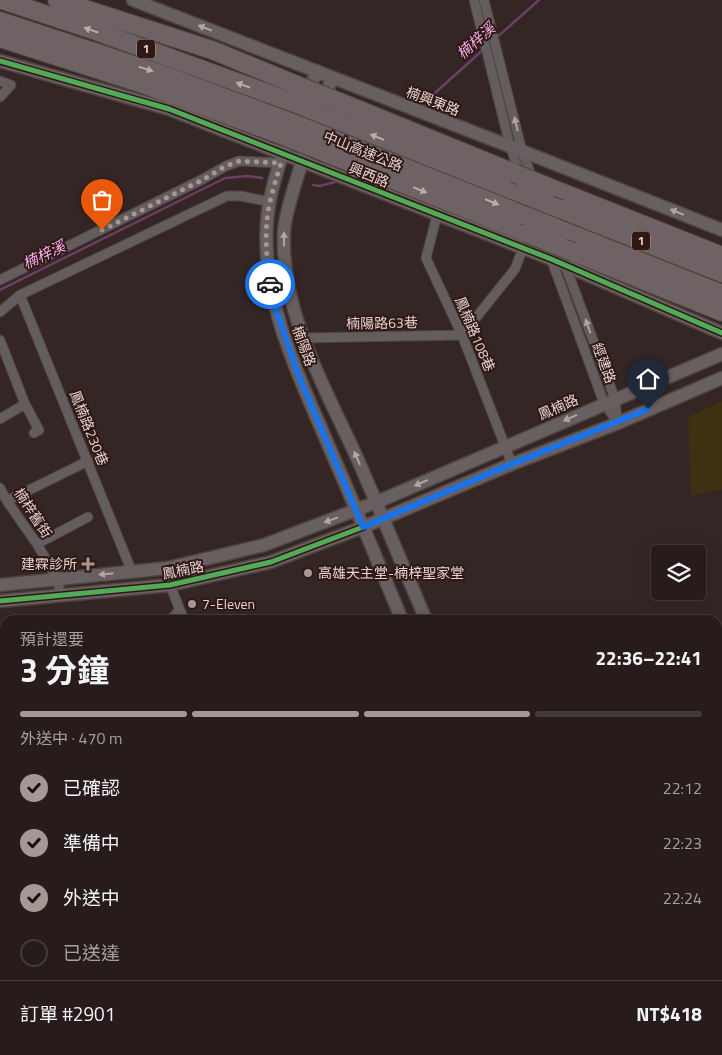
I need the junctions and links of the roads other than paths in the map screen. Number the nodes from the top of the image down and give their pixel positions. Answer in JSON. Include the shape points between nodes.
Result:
{"nodes":[{"id":1,"x":2,"y":0,"type":"edge"},
{"id":2,"x":57,"y":0,"type":"edge"},
{"id":3,"x":97,"y":0,"type":"edge"},
{"id":4,"x":133,"y":0,"type":"edge"},
{"id":5,"x":474,"y":0,"type":"edge"},
{"id":6,"x":484,"y":0,"type":"edge"},
{"id":7,"x":0,"y":21,"type":"edge"},
{"id":8,"x":0,"y":38,"type":"edge"},
{"id":9,"x":212,"y":50,"type":"junction"},
{"id":10,"x":0,"y":61,"type":"edge"},
{"id":11,"x":316,"y":71,"type":"junction"},
{"id":12,"x":332,"y":77,"type":"junction"},
{"id":13,"x":0,"y":81,"type":"edge"},
{"id":14,"x":0,"y":97,"type":"edge"},
{"id":15,"x":279,"y":126,"type":"junction"},
{"id":16,"x":510,"y":146,"type":"junction"},
{"id":17,"x":522,"y":151,"type":"junction"},
{"id":18,"x":327,"y":153,"type":"junction"},
{"id":19,"x":282,"y":158,"type":"junction"},
{"id":20,"x":302,"y":160,"type":"junction"},
{"id":21,"x":270,"y":202,"type":"junction"},
{"id":22,"x":437,"y":215,"type":"junction"},
{"id":23,"x":722,"y":230,"type":"edge"},
{"id":24,"x":525,"y":241,"type":"junction"},
{"id":25,"x":722,"y":256,"type":"edge"},
{"id":26,"x":551,"y":259,"type":"junction"},
{"id":27,"x":569,"y":259,"type":"junction"},
{"id":28,"x":722,"y":273,"type":"edge"},
{"id":29,"x":0,"y":280,"type":"edge"},
{"id":30,"x":722,"y":294,"type":"edge"},
{"id":31,"x":20,"y":295,"type":"junction"},
{"id":32,"x":0,"y":312,"type":"edge"},
{"id":33,"x":722,"y":312,"type":"edge"},
{"id":34,"x":722,"y":333,"type":"edge"},
{"id":35,"x":462,"y":335,"type":"junction"},
{"id":36,"x":303,"y":338,"type":"junction"},
{"id":37,"x":0,"y":340,"type":"edge"},
{"id":38,"x":722,"y":354,"type":"edge"},
{"id":39,"x":722,"y":378,"type":"edge"},
{"id":40,"x":609,"y":401,"type":"junction"},
{"id":41,"x":25,"y":404,"type":"junction"},
{"id":42,"x":0,"y":419,"type":"edge"},
{"id":43,"x":618,"y":423,"type":"junction"},
{"id":44,"x":34,"y":433,"type":"dead end"},
{"id":45,"x":506,"y":446,"type":"junction"},
{"id":46,"x":88,"y":461,"type":"junction"},
{"id":47,"x":512,"y":464,"type":"junction"},
{"id":48,"x":0,"y":488,"type":"edge"},
{"id":49,"x":7,"y":501,"type":"junction"},
{"id":50,"x":377,"y":502,"type":"junction"},
{"id":51,"x":357,"y":510,"type":"junction"},
{"id":52,"x":88,"y":517,"type":"dead end"},
{"id":53,"x":384,"y":519,"type":"junction"},
{"id":54,"x":363,"y":527,"type":"junction"},
{"id":55,"x":37,"y":544,"type":"junction"},
{"id":56,"x":168,"y":568,"type":"junction"},
{"id":57,"x":132,"y":572,"type":"junction"},
{"id":58,"x":58,"y":580,"type":"junction"},
{"id":59,"x":0,"y":585,"type":"edge"},
{"id":60,"x":170,"y":586,"type":"junction"},
{"id":61,"x":60,"y":596,"type":"junction"},
{"id":62,"x":0,"y":601,"type":"edge"},
{"id":63,"x":179,"y":610,"type":"junction"},
{"id":64,"x":175,"y":615,"type":"edge"},
{"id":65,"x":182,"y":615,"type":"edge"},
{"id":66,"x":400,"y":615,"type":"edge"},
{"id":67,"x":424,"y":615,"type":"edge"}],
"edges":[{"from":28,"to":1,"type":"highway","name":"中山高速公路","number":"1","one_way":true,"bridge":true,"via":[[289,102]]},
{"from":2,"to":9,"type":"highway"},
{"from":3,"to":9,"type":"highway"},
{"from":11,"to":4,"type":"street","name":"楠興東路","one_way":true},
{"from":5,"to":16,"type":"street","name":"經建路"},
{"from":17,"to":6,"type":"street","name":"經建路","one_way":true},
{"from":7,"to":15,"type":"highway","name":"中山高速公路","number":"1","one_way":true,"via":[[158,73]]},
{"from":8,"to":15,"type":"highway"},
{"from":9,"to":25,"type":"highway","bridge":true},
{"from":10,"to":19,"type":"street","name":"興西路","via":[[169,108]]},
{"from":11,"to":12,"type":"street","name":"楠興東路"},
{"from":11,"to":19,"type":"street","name":"楠陽路"},
{"from":12,"to":16,"type":"street","name":"楠興東路"},
{"from":12,"to":20,"type":"street","name":"楠陽路"},
{"from":13,"to":14,"type":"street","via":[[11,85]]},
{"from":15,"to":18,"type":"highway","name":"中山高速公路","number":"1","bridge":true},
{"from":16,"to":17,"type":"street","name":"楠興東路"},
{"from":16,"to":26,"type":"street","name":"經建路"},
{"from":23,"to":17,"type":"street","name":"楠興東路","one_way":true},
{"from":17,"to":27,"type":"street","name":"經建路"},
{"from":18,"to":20,"type":"street","name":"興西路"},
{"from":18,"to":22,"type":"street","name":"興西路","via":[[350,179]]},
{"from":18,"to":24,"type":"highway","one_way":true},
{"from":18,"to":30,"type":"highway","name":"中山高速公路","number":"1","one_way":true,"bridge":true,"via":[[524,215]]},
{"from":19,"to":20,"type":"street","name":"興西路"},
{"from":19,"to":21,"type":"street","name":"楠陽路"},
{"from":19,"to":29,"type":"street","via":[[239,161],[226,166]]},
{"from":36,"to":20,"type":"street","name":"楠陽路","one_way":true,"via":[[292,304],[284,256],[286,217]]},
{"from":21,"to":31,"type":"street","via":[[227,196]]},
{"from":21,"to":51,"type":"street","name":"楠陽路","via":[[266,244],[275,307],[298,374]]},
{"from":22,"to":24,"type":"street","name":"興西路"},
{"from":22,"to":35,"type":"street","name":"鳳楠路108巷","via":[[426,258]]},
{"from":24,"to":26,"type":"street","name":"興西路"},
{"from":24,"to":27,"type":"highway","bridge":true},
{"from":24,"to":35,"type":"street","via":[[515,269]]},
{"from":26,"to":27,"type":"street","name":"興西路"},
{"from":26,"to":40,"type":"street","name":"經建路"},
{"from":27,"to":33,"type":"highway"},
{"from":27,"to":34,"type":"street","name":"興西路"},
{"from":40,"to":27,"type":"street","name":"經建路","one_way":true},
{"from":31,"to":32,"type":"street"},
{"from":31,"to":46,"type":"street","name":"鳳楠路230巷"},
{"from":35,"to":36,"type":"street","name":"楠陽路63巷"},
{"from":35,"to":45,"type":"street","name":"鳳楠路108巷"},
{"from":50,"to":36,"type":"street","name":"楠陽路","one_way":true},
{"from":37,"to":41,"type":"street"},
{"from":38,"to":40,"type":"street","name":"鳳楠路"},
{"from":39,"to":43,"type":"street","name":"鳳楠路"},
{"from":40,"to":43,"type":"street","name":"經建路"},
{"from":40,"to":45,"type":"street","name":"鳳楠路","one_way":true},
{"from":41,"to":42,"type":"street"},
{"from":41,"to":44,"type":"street","via":[[39,430]]},
{"from":43,"to":47,"type":"street","name":"鳳楠路"},
{"from":45,"to":47,"type":"street","name":"鳳楠路108巷"},
{"from":45,"to":50,"type":"street","name":"鳳楠路","one_way":true},
{"from":46,"to":49,"type":"street"},
{"from":46,"to":57,"type":"street","name":"鳳楠路230巷"},
{"from":47,"to":53,"type":"street","name":"鳳楠路"},
{"from":48,"to":49,"type":"street","name":"楠梓舊街"},
{"from":49,"to":55,"type":"street","name":"楠梓舊街"},
{"from":50,"to":51,"type":"street","name":"鳳楠路"},
{"from":50,"to":53,"type":"street","name":"楠陽路"},
{"from":51,"to":54,"type":"street","name":"楠陽路"},
{"from":51,"to":56,"type":"street","name":"鳳楠路","one_way":true,"via":[[264,545]]},
{"from":52,"to":55,"type":"street"},
{"from":53,"to":54,"type":"street","name":"鳳楠路"},
{"from":53,"to":67,"type":"street","name":"楠陽路"},
{"from":54,"to":60,"type":"street","name":"鳳楠路","via":[[271,562]]},
{"from":54,"to":66,"type":"street","name":"楠陽路"},
{"from":55,"to":58,"type":"street","name":"楠梓舊街"},
{"from":56,"to":57,"type":"street","name":"鳳楠路"},
{"from":56,"to":60,"type":"street"},
{"from":57,"to":58,"type":"street","name":"鳳楠路","one_way":true},
{"from":58,"to":59,"type":"street","name":"鳳楠路"},
{"from":58,"to":61,"type":"street"},
{"from":60,"to":61,"type":"street","name":"鳳楠路"},
{"from":60,"to":63,"type":"street"},
{"from":61,"to":62,"type":"street","name":"鳳楠路"},
{"from":63,"to":64,"type":"street"},
{"from":63,"to":65,"type":"street"}]}
